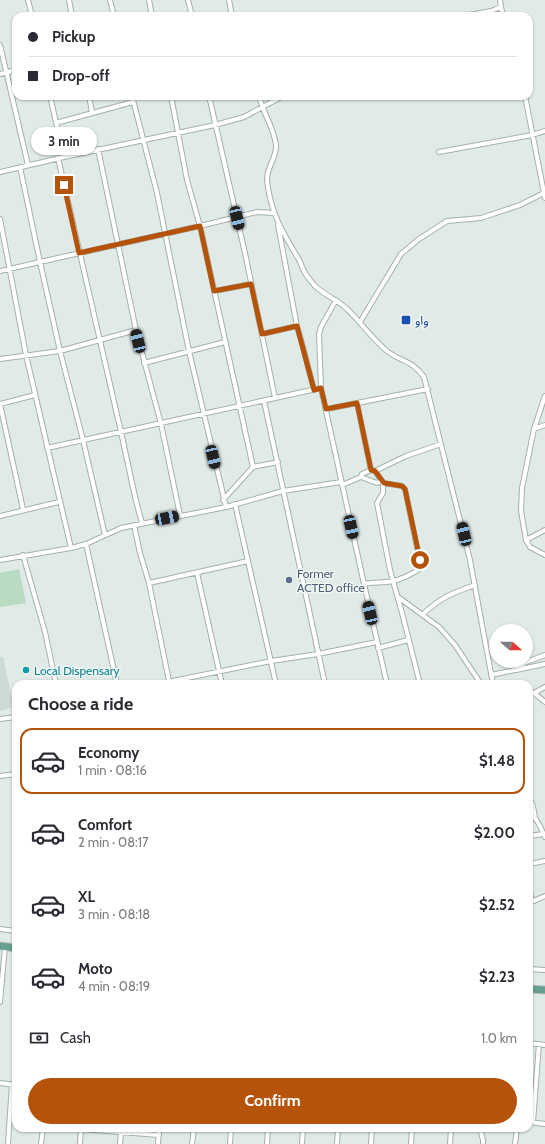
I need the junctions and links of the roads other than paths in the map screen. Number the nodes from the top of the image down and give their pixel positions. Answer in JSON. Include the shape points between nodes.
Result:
{"nodes":[{"id":1,"x":28,"y":0,"type":"edge"},
{"id":2,"x":69,"y":0,"type":"edge"},
{"id":3,"x":110,"y":0,"type":"edge"},
{"id":4,"x":149,"y":0,"type":"edge"},
{"id":5,"x":188,"y":0,"type":"edge"},
{"id":6,"x":229,"y":0,"type":"edge"},
{"id":7,"x":500,"y":0,"type":"edge"},
{"id":8,"x":501,"y":7,"type":"junction"},
{"id":9,"x":31,"y":12,"type":"edge"},
{"id":10,"x":71,"y":12,"type":"edge"},
{"id":11,"x":113,"y":12,"type":"edge"},
{"id":12,"x":151,"y":12,"type":"edge"},
{"id":13,"x":191,"y":12,"type":"edge"},
{"id":14,"x":231,"y":12,"type":"edge"},
{"id":15,"x":486,"y":12,"type":"edge"},
{"id":16,"x":502,"y":12,"type":"edge"},
{"id":17,"x":0,"y":46,"type":"edge"},
{"id":18,"x":12,"y":71,"type":"edge"},
{"id":19,"x":6,"y":72,"type":"junction"},
{"id":20,"x":0,"y":74,"type":"edge"},
{"id":21,"x":12,"y":97,"type":"edge"},
{"id":22,"x":13,"y":100,"type":"edge"},
{"id":23,"x":51,"y":100,"type":"edge"},
{"id":24,"x":90,"y":100,"type":"edge"},
{"id":25,"x":172,"y":100,"type":"edge"},
{"id":26,"x":209,"y":100,"type":"edge"},
{"id":27,"x":260,"y":100,"type":"edge"},
{"id":28,"x":275,"y":100,"type":"edge"},
{"id":29,"x":526,"y":100,"type":"edge"},
{"id":30,"x":133,"y":102,"type":"joint"},
{"id":31,"x":262,"y":107,"type":"junction"},
{"id":32,"x":92,"y":112,"type":"junction"},
{"id":33,"x":56,"y":122,"type":"junction"},
{"id":34,"x":215,"y":125,"type":"junction"},
{"id":35,"x":177,"y":132,"type":"junction"},
{"id":36,"x":545,"y":132,"type":"edge"},
{"id":37,"x":532,"y":135,"type":"junction"},
{"id":38,"x":143,"y":139,"type":"junction"},
{"id":39,"x":98,"y":149,"type":"junction"},
{"id":40,"x":439,"y":152,"type":"dead end"},
{"id":41,"x":64,"y":156,"type":"junction"},
{"id":42,"x":58,"y":158,"type":"junction"},
{"id":43,"x":28,"y":165,"type":"junction"},
{"id":44,"x":20,"y":167,"type":"junction"},
{"id":45,"x":0,"y":172,"type":"edge"},
{"id":46,"x":544,"y":193,"type":"junction"},
{"id":47,"x":545,"y":198,"type":"edge"},
{"id":48,"x":274,"y":213,"type":"junction"},
{"id":49,"x":237,"y":218,"type":"junction"},
{"id":50,"x":0,"y":219,"type":"edge"},
{"id":51,"x":276,"y":219,"type":"junction"},
{"id":52,"x":200,"y":226,"type":"junction"},
{"id":53,"x":165,"y":234,"type":"junction"},
{"id":54,"x":118,"y":244,"type":"junction"},
{"id":55,"x":79,"y":253,"type":"junction"},
{"id":56,"x":40,"y":262,"type":"junction"},
{"id":57,"x":10,"y":269,"type":"junction"},
{"id":58,"x":0,"y":271,"type":"edge"},
{"id":59,"x":251,"y":284,"type":"junction"},
{"id":60,"x":214,"y":291,"type":"junction"},
{"id":61,"x":336,"y":300,"type":"junction"},
{"id":62,"x":360,"y":322,"type":"junction"},
{"id":63,"x":297,"y":326,"type":"junction"},
{"id":64,"x":136,"y":330,"type":"junction"},
{"id":65,"x":262,"y":334,"type":"junction"},
{"id":66,"x":99,"y":339,"type":"junction"},
{"id":67,"x":225,"y":342,"type":"junction"},
{"id":68,"x":60,"y":351,"type":"junction"},
{"id":69,"x":189,"y":351,"type":"junction"},
{"id":70,"x":26,"y":355,"type":"junction"},
{"id":71,"x":0,"y":360,"type":"edge"},
{"id":72,"x":144,"y":363,"type":"junction"},
{"id":73,"x":321,"y":388,"type":"junction"},
{"id":74,"x":428,"y":389,"type":"junction"},
{"id":75,"x":314,"y":390,"type":"junction"},
{"id":76,"x":35,"y":395,"type":"junction"},
{"id":77,"x":545,"y":396,"type":"edge"},
{"id":78,"x":275,"y":398,"type":"junction"},
{"id":79,"x":264,"y":401,"type":"junction"},
{"id":80,"x":357,"y":403,"type":"junction"},
{"id":81,"x":0,"y":404,"type":"edge"},
{"id":82,"x":239,"y":406,"type":"junction"},
{"id":83,"x":326,"y":409,"type":"junction"},
{"id":84,"x":203,"y":414,"type":"junction"},
{"id":85,"x":161,"y":424,"type":"junction"},
{"id":86,"x":545,"y":425,"type":"edge"},
{"id":87,"x":534,"y":429,"type":"junction"},
{"id":88,"x":121,"y":432,"type":"junction"},
{"id":89,"x":83,"y":440,"type":"junction"},
{"id":90,"x":441,"y":444,"type":"junction"},
{"id":91,"x":47,"y":448,"type":"junction"},
{"id":92,"x":278,"y":462,"type":"junction"},
{"id":93,"x":253,"y":467,"type":"junction"},
{"id":94,"x":373,"y":470,"type":"junction"},
{"id":95,"x":361,"y":477,"type":"junction"},
{"id":96,"x":382,"y":482,"type":"junction"},
{"id":97,"x":342,"y":484,"type":"junction"},
{"id":98,"x":282,"y":491,"type":"junction"},
{"id":99,"x":223,"y":500,"type":"junction"},
{"id":100,"x":59,"y":502,"type":"junction"},
{"id":101,"x":235,"y":504,"type":"junction"},
{"id":102,"x":226,"y":507,"type":"junction"},
{"id":103,"x":23,"y":510,"type":"junction"},
{"id":104,"x":180,"y":515,"type":"junction"},
{"id":105,"x":0,"y":516,"type":"edge"},
{"id":106,"x":142,"y":523,"type":"junction"},
{"id":107,"x":134,"y":525,"type":"junction"},
{"id":108,"x":545,"y":530,"type":"edge"},
{"id":109,"x":105,"y":535,"type":"junction"},
{"id":110,"x":526,"y":540,"type":"junction"},
{"id":111,"x":86,"y":544,"type":"junction"},
{"id":112,"x":71,"y":548,"type":"junction"},
{"id":113,"x":23,"y":555,"type":"junction"},
{"id":114,"x":545,"y":555,"type":"edge"},
{"id":115,"x":0,"y":560,"type":"edge"},
{"id":116,"x":248,"y":561,"type":"junction"},
{"id":117,"x":197,"y":573,"type":"junction"},
{"id":118,"x":393,"y":581,"type":"junction"},
{"id":119,"x":149,"y":583,"type":"junction"},
{"id":120,"x":364,"y":584,"type":"junction"},
{"id":121,"x":475,"y":585,"type":"junction"},
{"id":122,"x":398,"y":598,"type":"junction"},
{"id":123,"x":422,"y":615,"type":"junction"},
{"id":124,"x":408,"y":640,"type":"junction"},
{"id":125,"x":377,"y":642,"type":"junction"},
{"id":126,"x":378,"y":648,"type":"junction"},
{"id":127,"x":318,"y":654,"type":"junction"},
{"id":128,"x":545,"y":655,"type":"edge"},
{"id":129,"x":271,"y":661,"type":"junction"},
{"id":130,"x":545,"y":664,"type":"edge"},
{"id":131,"x":515,"y":670,"type":"junction"},
{"id":132,"x":220,"y":671,"type":"junction"},
{"id":133,"x":491,"y":676,"type":"junction"},
{"id":134,"x":55,"y":680,"type":"edge"},
{"id":135,"x":116,"y":680,"type":"edge"},
{"id":136,"x":169,"y":680,"type":"edge"},
{"id":137,"x":174,"y":680,"type":"edge"},
{"id":138,"x":221,"y":680,"type":"edge"},
{"id":139,"x":275,"y":680,"type":"edge"},
{"id":140,"x":324,"y":680,"type":"edge"},
{"id":141,"x":386,"y":680,"type":"edge"},
{"id":142,"x":419,"y":680,"type":"edge"},
{"id":143,"x":478,"y":680,"type":"edge"},
{"id":144,"x":492,"y":680,"type":"edge"},
{"id":145,"x":545,"y":687,"type":"edge"},
{"id":146,"x":533,"y":691,"type":"edge"},
{"id":147,"x":533,"y":693,"type":"edge"},
{"id":148,"x":545,"y":702,"type":"edge"},
{"id":149,"x":12,"y":718,"type":"edge"},
{"id":150,"x":0,"y":719,"type":"edge"},
{"id":151,"x":12,"y":774,"type":"edge"},
{"id":152,"x":0,"y":776,"type":"edge"},
{"id":153,"x":533,"y":806,"type":"edge"},
{"id":154,"x":535,"y":818,"type":"joint"},
{"id":155,"x":544,"y":835,"type":"edge"},
{"id":156,"x":533,"y":836,"type":"edge"},
{"id":157,"x":545,"y":861,"type":"edge"},
{"id":158,"x":533,"y":863,"type":"edge"},
{"id":159,"x":545,"y":896,"type":"edge"},
{"id":160,"x":533,"y":901,"type":"edge"},
{"id":161,"x":0,"y":929,"type":"edge"},
{"id":162,"x":12,"y":930,"type":"edge"},
{"id":163,"x":2,"y":946,"type":"edge"},
{"id":164,"x":12,"y":947,"type":"edge"},
{"id":165,"x":533,"y":969,"type":"edge"},
{"id":166,"x":545,"y":970,"type":"edge"},
{"id":167,"x":533,"y":990,"type":"edge"},
{"id":168,"x":545,"y":990,"type":"edge"},
{"id":169,"x":0,"y":1002,"type":"edge"},
{"id":170,"x":533,"y":1043,"type":"edge"},
{"id":171,"x":539,"y":1044,"type":"junction"},
{"id":172,"x":545,"y":1045,"type":"edge"},
{"id":173,"x":0,"y":1083,"type":"edge"},
{"id":174,"x":12,"y":1085,"type":"edge"},
{"id":175,"x":533,"y":1102,"type":"edge"},
{"id":176,"x":12,"y":1105,"type":"edge"},
{"id":177,"x":533,"y":1122,"type":"edge"},
{"id":178,"x":545,"y":1124,"type":"edge"},
{"id":179,"x":42,"y":1132,"type":"edge"},
{"id":180,"x":81,"y":1132,"type":"edge"},
{"id":181,"x":121,"y":1132,"type":"joint"},
{"id":182,"x":159,"y":1132,"type":"edge"},
{"id":183,"x":194,"y":1132,"type":"edge"},
{"id":184,"x":231,"y":1132,"type":"edge"},
{"id":185,"x":268,"y":1132,"type":"edge"},
{"id":186,"x":304,"y":1132,"type":"edge"},
{"id":187,"x":338,"y":1132,"type":"edge"},
{"id":188,"x":372,"y":1132,"type":"edge"},
{"id":189,"x":412,"y":1132,"type":"edge"},
{"id":190,"x":452,"y":1132,"type":"edge"},
{"id":191,"x":481,"y":1132,"type":"edge"},
{"id":192,"x":516,"y":1132,"type":"edge"},
{"id":193,"x":159,"y":1135,"type":"junction"},
{"id":194,"x":8,"y":1144,"type":"edge"},
{"id":195,"x":41,"y":1144,"type":"edge"},
{"id":196,"x":80,"y":1144,"type":"edge"},
{"id":197,"x":120,"y":1144,"type":"edge"},
{"id":198,"x":158,"y":1144,"type":"edge"},
{"id":199,"x":192,"y":1144,"type":"edge"},
{"id":200,"x":230,"y":1144,"type":"edge"},
{"id":201,"x":267,"y":1144,"type":"edge"},
{"id":202,"x":302,"y":1144,"type":"edge"},
{"id":203,"x":337,"y":1144,"type":"edge"},
{"id":204,"x":372,"y":1144,"type":"edge"},
{"id":205,"x":411,"y":1144,"type":"edge"},
{"id":206,"x":450,"y":1144,"type":"edge"},
{"id":207,"x":483,"y":1144,"type":"edge"},
{"id":208,"x":515,"y":1144,"type":"edge"}],
"edges":[{"from":1,"to":9,"type":"street"},
{"from":2,"to":10,"type":"street"},
{"from":3,"to":11,"type":"street"},
{"from":4,"to":12,"type":"street"},
{"from":5,"to":13,"type":"street"},
{"from":6,"to":14,"type":"street"},
{"from":7,"to":8,"type":"street"},
{"from":8,"to":15,"type":"street"},
{"from":8,"to":16,"type":"street"},
{"from":17,"to":19,"type":"street"},
{"from":18,"to":19,"type":"street"},
{"from":19,"to":20,"type":"street"},
{"from":19,"to":21,"type":"street"},
{"from":22,"to":43,"type":"street"},
{"from":23,"to":33,"type":"street"},
{"from":24,"to":32,"type":"street"},
{"from":25,"to":35,"type":"street"},
{"from":26,"to":34,"type":"street"},
{"from":27,"to":31,"type":"street"},
{"from":28,"to":31,"type":"street"},
{"from":29,"to":37,"type":"street"},
{"from":30,"to":32,"type":"street"},
{"from":30,"to":38,"type":"street"},
{"from":31,"to":34,"type":"street","via":[[244,117]]},
{"from":31,"to":48,"type":"street","via":[[276,145],[267,180]]},
{"from":32,"to":33,"type":"street"},
{"from":33,"to":41,"type":"street"},
{"from":34,"to":35,"type":"street"},
{"from":34,"to":49,"type":"street"},
{"from":35,"to":38,"type":"street"},
{"from":35,"to":52,"type":"street"},
{"from":36,"to":37,"type":"street"},
{"from":37,"to":40,"type":"street"},
{"from":37,"to":46,"type":"street"},
{"from":38,"to":39,"type":"street"},
{"from":38,"to":53,"type":"street"},
{"from":39,"to":41,"type":"street"},
{"from":39,"to":54,"type":"street"},
{"from":41,"to":42,"type":"street"},
{"from":42,"to":43,"type":"street"},
{"from":42,"to":55,"type":"street"},
{"from":43,"to":44,"type":"street"},
{"from":44,"to":45,"type":"street"},
{"from":44,"to":56,"type":"street"},
{"from":46,"to":47,"type":"street"},
{"from":46,"to":62,"type":"street","via":[[520,205],[481,218],[447,221],[419,239],[401,254]]},
{"from":48,"to":49,"type":"street","via":[[257,212]]},
{"from":48,"to":51,"type":"street"},
{"from":49,"to":52,"type":"street"},
{"from":49,"to":59,"type":"street"},
{"from":50,"to":57,"type":"street"},
{"from":51,"to":61,"type":"street","via":[[306,274],[316,287]]},
{"from":51,"to":63,"type":"street"},
{"from":52,"to":53,"type":"street"},
{"from":52,"to":60,"type":"street"},
{"from":53,"to":54,"type":"street"},
{"from":53,"to":69,"type":"street"},
{"from":54,"to":55,"type":"street"},
{"from":54,"to":64,"type":"street"},
{"from":55,"to":56,"type":"street"},
{"from":55,"to":66,"type":"street"},
{"from":56,"to":57,"type":"street"},
{"from":56,"to":68,"type":"street"},
{"from":57,"to":58,"type":"street"},
{"from":57,"to":70,"type":"street"},
{"from":59,"to":60,"type":"street"},
{"from":59,"to":65,"type":"street"},
{"from":60,"to":67,"type":"street"},
{"from":61,"to":62,"type":"street"},
{"from":61,"to":73,"type":"street","via":[[319,334]]},
{"from":62,"to":74,"type":"street","via":[[374,340],[388,352],[418,369],[424,376]]},
{"from":63,"to":65,"type":"street"},
{"from":63,"to":75,"type":"street"},
{"from":64,"to":66,"type":"street"},
{"from":64,"to":72,"type":"street"},
{"from":65,"to":78,"type":"street"},
{"from":66,"to":68,"type":"street"},
{"from":66,"to":88,"type":"street"},
{"from":67,"to":69,"type":"street"},
{"from":67,"to":82,"type":"street"},
{"from":68,"to":70,"type":"street"},
{"from":68,"to":89,"type":"street"},
{"from":69,"to":72,"type":"street"},
{"from":69,"to":84,"type":"street"},
{"from":70,"to":71,"type":"street"},
{"from":70,"to":76,"type":"street"},
{"from":72,"to":85,"type":"street"},
{"from":73,"to":75,"type":"street"},
{"from":73,"to":83,"type":"street"},
{"from":74,"to":80,"type":"street"},
{"from":74,"to":90,"type":"street"},
{"from":75,"to":78,"type":"street"},
{"from":76,"to":81,"type":"street"},
{"from":76,"to":91,"type":"street"},
{"from":77,"to":87,"type":"street"},
{"from":78,"to":79,"type":"street"},
{"from":79,"to":82,"type":"street"},
{"from":79,"to":92,"type":"street"},
{"from":80,"to":83,"type":"street"},
{"from":80,"to":94,"type":"street"},
{"from":81,"to":103,"type":"street"},
{"from":82,"to":84,"type":"street"},
{"from":82,"to":93,"type":"street"},
{"from":83,"to":97,"type":"street"},
{"from":84,"to":85,"type":"street"},
{"from":84,"to":99,"type":"street"},
{"from":85,"to":88,"type":"street"},
{"from":85,"to":104,"type":"street"},
{"from":86,"to":87,"type":"street"},
{"from":87,"to":110,"type":"street","via":[[522,488],[521,511]]},
{"from":88,"to":89,"type":"street"},
{"from":88,"to":106,"type":"street"},
{"from":89,"to":91,"type":"street"},
{"from":89,"to":109,"type":"street"},
{"from":90,"to":94,"type":"street"},
{"from":90,"to":121,"type":"street"},
{"from":91,"to":100,"type":"street"},
{"from":92,"to":93,"type":"street"},
{"from":92,"to":98,"type":"street"},
{"from":93,"to":99,"type":"street"},
{"from":94,"to":95,"type":"street","via":[[362,474]]},
{"from":94,"to":96,"type":"street"},
{"from":95,"to":96,"type":"street","via":[[376,483]]},
{"from":95,"to":97,"type":"street"},
{"from":96,"to":118,"type":"street","via":[[383,493],[377,502]]},
{"from":96,"to":118,"type":"street","via":[[405,489],[420,564],[418,571]]},
{"from":97,"to":98,"type":"street"},
{"from":97,"to":120,"type":"street"},
{"from":98,"to":101,"type":"street"},
{"from":98,"to":127,"type":"street"},
{"from":99,"to":102,"type":"street"},
{"from":100,"to":103,"type":"street"},
{"from":100,"to":112,"type":"street"},
{"from":101,"to":102,"type":"street"},
{"from":101,"to":116,"type":"street"},
{"from":102,"to":104,"type":"street"},
{"from":103,"to":105,"type":"street"},
{"from":104,"to":106,"type":"street"},
{"from":106,"to":107,"type":"street"},
{"from":107,"to":109,"type":"street"},
{"from":107,"to":119,"type":"street"},
{"from":108,"to":110,"type":"street"},
{"from":109,"to":111,"type":"street"},
{"from":110,"to":114,"type":"street","via":[[530,547]]},
{"from":111,"to":112,"type":"street"},
{"from":111,"to":135,"type":"street"},
{"from":112,"to":113,"type":"street"},
{"from":113,"to":115,"type":"street"},
{"from":113,"to":134,"type":"street","via":[[45,632]]},
{"from":116,"to":117,"type":"street"},
{"from":116,"to":129,"type":"street"},
{"from":117,"to":119,"type":"street"},
{"from":117,"to":132,"type":"street"},
{"from":118,"to":120,"type":"street"},
{"from":118,"to":122,"type":"street"},
{"from":119,"to":136,"type":"street"},
{"from":120,"to":125,"type":"street"},
{"from":121,"to":123,"type":"street","via":[[451,593]]},
{"from":121,"to":133,"type":"street"},
{"from":122,"to":123,"type":"street"},
{"from":122,"to":124,"type":"street"},
{"from":123,"to":143,"type":"street","via":[[439,627]]},
{"from":124,"to":126,"type":"street"},
{"from":124,"to":142,"type":"street"},
{"from":125,"to":126,"type":"street"},
{"from":125,"to":127,"type":"street"},
{"from":126,"to":141,"type":"street"},
{"from":127,"to":129,"type":"street"},
{"from":127,"to":140,"type":"street"},
{"from":128,"to":131,"type":"street","via":[[526,662]]},
{"from":129,"to":132,"type":"street"},
{"from":129,"to":139,"type":"street"},
{"from":130,"to":131,"type":"street"},
{"from":131,"to":133,"type":"street"},
{"from":132,"to":137,"type":"street"},
{"from":132,"to":138,"type":"street"},
{"from":133,"to":144,"type":"street"},
{"from":145,"to":146,"type":"street"},
{"from":147,"to":148,"type":"street"},
{"from":149,"to":150,"type":"street"},
{"from":151,"to":152,"type":"street"},
{"from":153,"to":154,"type":"street"},
{"from":154,"to":155,"type":"street"},
{"from":155,"to":156,"type":"street"},
{"from":157,"to":158,"type":"street"},
{"from":159,"to":160,"type":"street"},
{"from":161,"to":162,"type":"street"},
{"from":163,"to":164,"type":"main road"},
{"from":163,"to":169,"type":"street"},
{"from":165,"to":166,"type":"street"},
{"from":167,"to":168,"type":"main road"},
{"from":170,"to":171,"type":"street"},
{"from":171,"to":172,"type":"street"},
{"from":171,"to":175,"type":"street"},
{"from":173,"to":174,"type":"street"},
{"from":176,"to":194,"type":"street"},
{"from":177,"to":178,"type":"street"},
{"from":179,"to":195,"type":"street"},
{"from":180,"to":196,"type":"street"},
{"from":181,"to":193,"type":"street"},
{"from":181,"to":197,"type":"street"},
{"from":182,"to":193,"type":"street"},
{"from":183,"to":199,"type":"street"},
{"from":184,"to":200,"type":"street"},
{"from":185,"to":201,"type":"street"},
{"from":186,"to":202,"type":"street"},
{"from":187,"to":203,"type":"street"},
{"from":188,"to":204,"type":"street"},
{"from":189,"to":205,"type":"street"},
{"from":190,"to":206,"type":"street"},
{"from":191,"to":207,"type":"street"},
{"from":192,"to":208,"type":"street"},
{"from":193,"to":198,"type":"street"}]}
